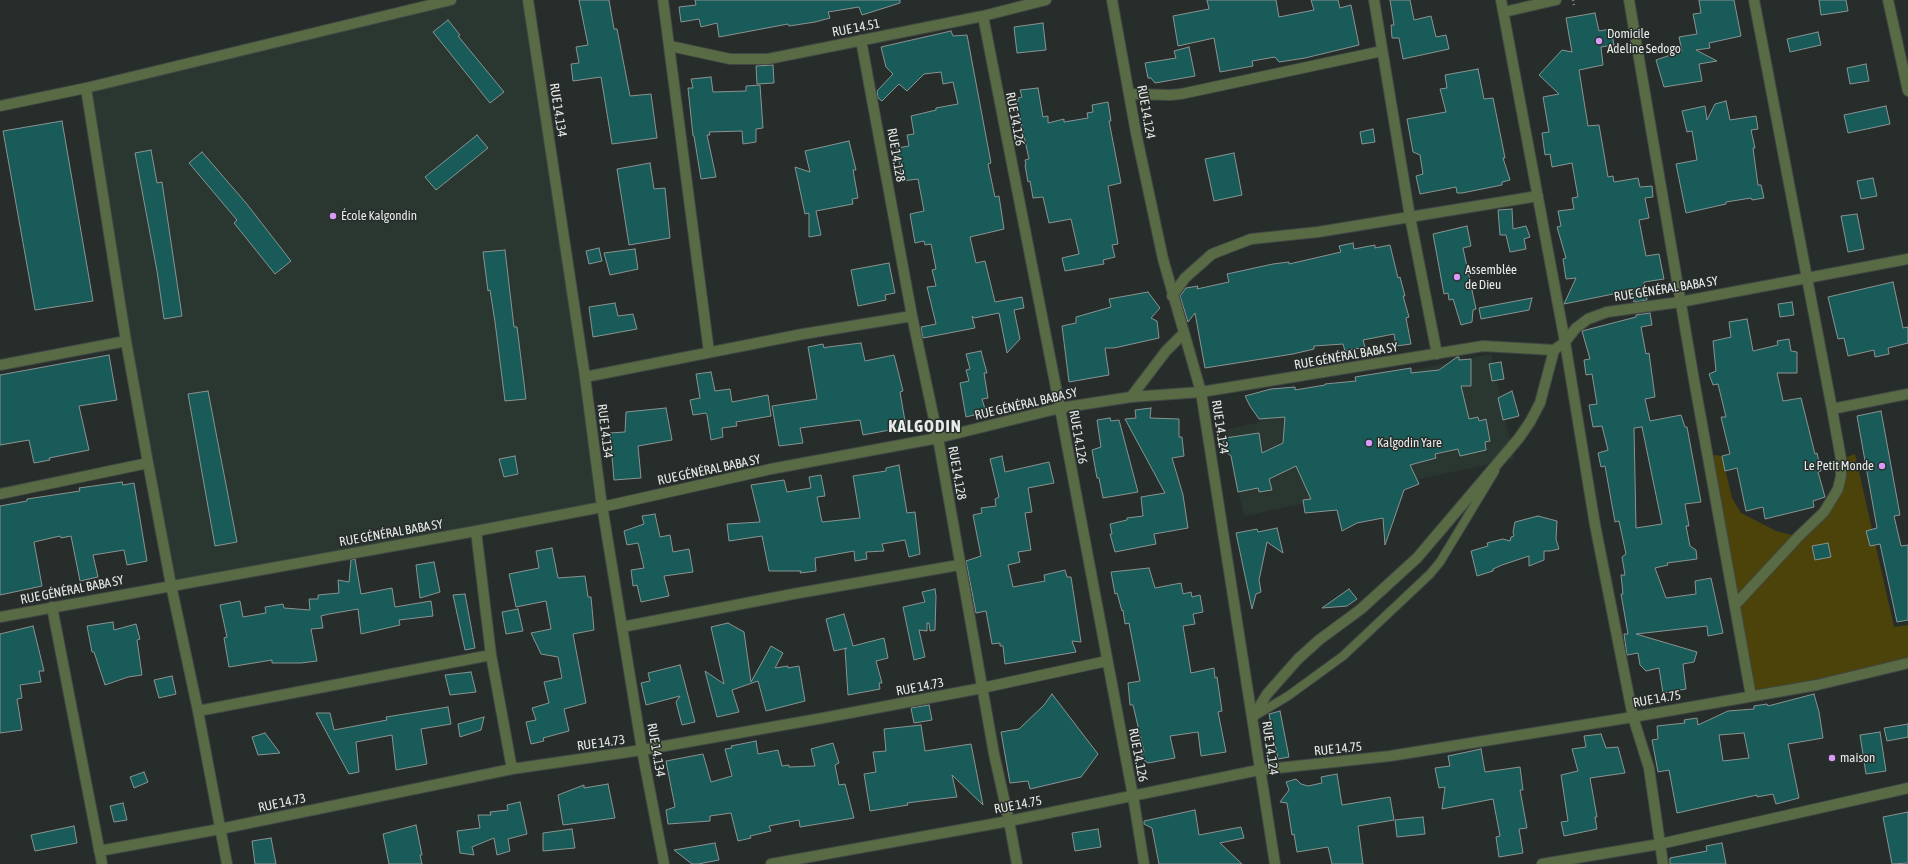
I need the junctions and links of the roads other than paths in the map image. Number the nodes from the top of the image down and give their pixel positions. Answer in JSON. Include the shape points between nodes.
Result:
{"nodes":[{"id":1,"x":451,"y":0,"type":"edge"},
{"id":2,"x":528,"y":0,"type":"edge"},
{"id":3,"x":663,"y":0,"type":"edge"},
{"id":4,"x":1046,"y":0,"type":"edge"},
{"id":5,"x":1112,"y":0,"type":"edge"},
{"id":6,"x":1374,"y":0,"type":"edge"},
{"id":7,"x":1501,"y":0,"type":"edge"},
{"id":8,"x":1556,"y":0,"type":"edge"},
{"id":9,"x":1629,"y":0,"type":"edge"},
{"id":10,"x":1754,"y":0,"type":"edge"},
{"id":11,"x":1888,"y":0,"type":"edge"},
{"id":12,"x":1504,"y":12,"type":"junction"},
{"id":13,"x":982,"y":16,"type":"junction"},
{"id":14,"x":861,"y":40,"type":"junction"},
{"id":15,"x":670,"y":46,"type":"junction"},
{"id":16,"x":1382,"y":51,"type":"junction"},
{"id":17,"x":86,"y":88,"type":"junction"},
{"id":18,"x":1908,"y":91,"type":"edge"},
{"id":19,"x":1130,"y":94,"type":"junction"},
{"id":20,"x":0,"y":106,"type":"edge"},
{"id":21,"x":1538,"y":196,"type":"junction"},
{"id":22,"x":1410,"y":217,"type":"junction"},
{"id":23,"x":1908,"y":259,"type":"edge"},
{"id":24,"x":1806,"y":279,"type":"junction"},
{"id":25,"x":1172,"y":296,"type":"junction"},
{"id":26,"x":1680,"y":302,"type":"junction"},
{"id":27,"x":912,"y":316,"type":"junction"},
{"id":28,"x":1183,"y":334,"type":"junction"},
{"id":29,"x":126,"y":341,"type":"junction"},
{"id":30,"x":1565,"y":342,"type":"junction"},
{"id":31,"x":1554,"y":350,"type":"junction"},
{"id":32,"x":709,"y":352,"type":"junction"},
{"id":33,"x":1437,"y":354,"type":"junction"},
{"id":34,"x":0,"y":366,"type":"edge"},
{"id":35,"x":585,"y":377,"type":"junction"},
{"id":36,"x":1201,"y":392,"type":"junction"},
{"id":37,"x":1908,"y":394,"type":"edge"},
{"id":38,"x":1131,"y":398,"type":"junction"},
{"id":39,"x":1060,"y":408,"type":"junction"},
{"id":40,"x":1832,"y":409,"type":"junction"},
{"id":41,"x":938,"y":438,"type":"junction"},
{"id":42,"x":1506,"y":452,"type":"junction"},
{"id":43,"x":148,"y":463,"type":"junction"},
{"id":44,"x":0,"y":494,"type":"edge"},
{"id":45,"x":602,"y":506,"type":"junction"},
{"id":46,"x":476,"y":531,"type":"junction"},
{"id":47,"x":959,"y":565,"type":"junction"},
{"id":48,"x":171,"y":585,"type":"junction"},
{"id":49,"x":1735,"y":605,"type":"junction"},
{"id":50,"x":52,"y":607,"type":"junction"},
{"id":51,"x":0,"y":617,"type":"edge"},
{"id":52,"x":622,"y":627,"type":"junction"},
{"id":53,"x":491,"y":655,"type":"junction"},
{"id":54,"x":1107,"y":661,"type":"junction"},
{"id":55,"x":1908,"y":663,"type":"edge"},
{"id":56,"x":982,"y":688,"type":"junction"},
{"id":57,"x":1751,"y":696,"type":"junction"},
{"id":58,"x":198,"y":711,"type":"junction"},
{"id":59,"x":1253,"y":717,"type":"junction"},
{"id":60,"x":1633,"y":717,"type":"junction"},
{"id":61,"x":642,"y":750,"type":"junction"},
{"id":62,"x":512,"y":768,"type":"junction"},
{"id":63,"x":1259,"y":770,"type":"junction"},
{"id":64,"x":1908,"y":788,"type":"edge"},
{"id":65,"x":1133,"y":796,"type":"junction"},
{"id":66,"x":1009,"y":820,"type":"junction"},
{"id":67,"x":220,"y":829,"type":"junction"},
{"id":68,"x":1660,"y":844,"type":"junction"},
{"id":69,"x":99,"y":851,"type":"junction"},
{"id":70,"x":102,"y":864,"type":"edge"},
{"id":71,"x":227,"y":864,"type":"edge"},
{"id":72,"x":664,"y":864,"type":"edge"},
{"id":73,"x":771,"y":864,"type":"edge"},
{"id":74,"x":1016,"y":864,"type":"edge"},
{"id":75,"x":1144,"y":864,"type":"edge"},
{"id":76,"x":1275,"y":864,"type":"edge"},
{"id":77,"x":1542,"y":864,"type":"edge"},
{"id":78,"x":1663,"y":864,"type":"edge"}],
"edges":[{"from":1,"to":17,"type":"street"},
{"from":2,"to":35,"type":"street","name":"RUE 14.134"},
{"from":3,"to":15,"type":"street"},
{"from":4,"to":13,"type":"street","name":"RUE 14.51"},
{"from":5,"to":19,"type":"street","name":"RUE 14.124"},
{"from":6,"to":16,"type":"street"},
{"from":7,"to":12,"type":"street"},
{"from":8,"to":12,"type":"street"},
{"from":9,"to":26,"type":"street"},
{"from":10,"to":24,"type":"street"},
{"from":11,"to":18,"type":"street"},
{"from":12,"to":21,"type":"street"},
{"from":13,"to":14,"type":"street","name":"RUE 14.51"},
{"from":13,"to":39,"type":"street","name":"RUE 14.126"},
{"from":14,"to":15,"type":"street","name":"RUE 14.51","via":[[768,59],[750,60],[730,59]]},
{"from":14,"to":27,"type":"street","name":"RUE 14.128"},
{"from":15,"to":32,"type":"street"},
{"from":16,"to":19,"type":"street","via":[[1170,96]]},
{"from":16,"to":22,"type":"street"},
{"from":17,"to":20,"type":"street"},
{"from":17,"to":29,"type":"street"},
{"from":19,"to":25,"type":"street","name":"RUE 14.124"},
{"from":21,"to":22,"type":"street"},
{"from":21,"to":30,"type":"street"},
{"from":22,"to":25,"type":"street","via":[[1318,232],[1257,238],[1236,244],[1212,254],[1198,265]]},
{"from":22,"to":33,"type":"street"},
{"from":23,"to":24,"type":"street","name":"RUE GÉNÉRAL BABA SY"},
{"from":24,"to":26,"type":"street","name":"RUE GÉNÉRAL BABA SY"},
{"from":24,"to":40,"type":"street"},
{"from":25,"to":28,"type":"street","name":"RUE 14.124"},
{"from":26,"to":30,"type":"street","name":"RUE GÉNÉRAL BABA SY","via":[[1607,312],[1588,319],[1576,328]]},
{"from":26,"to":49,"type":"street"},
{"from":27,"to":32,"type":"street"},
{"from":27,"to":41,"type":"street","name":"RUE 14.128"},
{"from":28,"to":36,"type":"street","name":"RUE 14.124"},
{"from":28,"to":38,"type":"street","via":[[1166,351]]},
{"from":29,"to":34,"type":"street"},
{"from":29,"to":43,"type":"street"},
{"from":30,"to":31,"type":"street","name":"RUE GÉNÉRAL BABA SY"},
{"from":30,"to":60,"type":"street","via":[[1590,495]]},
{"from":31,"to":33,"type":"street","name":"RUE GÉNÉRAL BABA SY","via":[[1483,346]]},
{"from":31,"to":42,"type":"street","via":[[1540,403],[1530,422]]},
{"from":32,"to":35,"type":"street"},
{"from":33,"to":36,"type":"street","name":"RUE GÉNÉRAL BABA SY"},
{"from":35,"to":45,"type":"street","name":"RUE 14.134"},
{"from":36,"to":38,"type":"street","name":"RUE GÉNÉRAL BABA SY"},
{"from":36,"to":59,"type":"street","name":"RUE 14.124"},
{"from":37,"to":40,"type":"street"},
{"from":38,"to":39,"type":"street","name":"RUE GÉNÉRAL BABA SY"},
{"from":39,"to":41,"type":"street","name":"RUE GÉNÉRAL BABA SY"},
{"from":39,"to":54,"type":"street","name":"RUE 14.126"},
{"from":40,"to":49,"type":"street","via":[[1841,459],[1838,489],[1824,512]]},
{"from":41,"to":45,"type":"street","name":"RUE GÉNÉRAL BABA SY","via":[[771,469]]},
{"from":41,"to":47,"type":"street","name":"RUE 14.128"},
{"from":42,"to":59,"type":"street","via":[[1417,558],[1298,659],[1267,694]]},
{"from":42,"to":59,"type":"lane","via":[[1440,562],[1430,574],[1343,656],[1288,696]]},
{"from":43,"to":44,"type":"street"},
{"from":43,"to":48,"type":"street"},
{"from":45,"to":46,"type":"street","name":"RUE GÉNÉRAL BABA SY"},
{"from":45,"to":52,"type":"street","name":"RUE 14.134"},
{"from":46,"to":48,"type":"street","name":"RUE GÉNÉRAL BABA SY"},
{"from":46,"to":53,"type":"street"},
{"from":47,"to":52,"type":"street"},
{"from":47,"to":56,"type":"street","name":"RUE 14.128"},
{"from":48,"to":50,"type":"street","name":"RUE GÉNÉRAL BABA SY"},
{"from":48,"to":58,"type":"street"},
{"from":49,"to":57,"type":"street"},
{"from":50,"to":51,"type":"street","name":"RUE GÉNÉRAL BABA SY"},
{"from":50,"to":69,"type":"street"},
{"from":52,"to":61,"type":"street","name":"RUE 14.134"},
{"from":53,"to":58,"type":"street"},
{"from":53,"to":62,"type":"street"},
{"from":54,"to":56,"type":"street","name":"RUE 14.73"},
{"from":54,"to":65,"type":"street","name":"RUE 14.126"},
{"from":55,"to":57,"type":"street","name":"RUE 14.75","via":[[1817,685]]},
{"from":56,"to":61,"type":"street","name":"RUE 14.73"},
{"from":56,"to":66,"type":"street","name":"RUE 14.128"},
{"from":57,"to":60,"type":"street","name":"RUE 14.75"},
{"from":58,"to":67,"type":"street"},
{"from":59,"to":63,"type":"street","name":"RUE 14.124"},
{"from":60,"to":63,"type":"street","name":"RUE 14.75","via":[[1390,756]]},
{"from":60,"to":68,"type":"street","via":[[1649,768]]},
{"from":61,"to":62,"type":"street","name":"RUE 14.73"},
{"from":61,"to":72,"type":"street","name":"RUE 14.134"},
{"from":62,"to":67,"type":"street","name":"RUE 14.73"},
{"from":63,"to":65,"type":"street","name":"RUE 14.75"},
{"from":63,"to":76,"type":"street","name":"RUE 14.124"},
{"from":64,"to":68,"type":"street"},
{"from":65,"to":66,"type":"street","name":"RUE 14.75"},
{"from":65,"to":75,"type":"street","name":"RUE 14.126"},
{"from":66,"to":73,"type":"street","name":"RUE 14.75"},
{"from":66,"to":74,"type":"street","name":"RUE 14.128"},
{"from":67,"to":69,"type":"street","name":"RUE 14.73"},
{"from":67,"to":71,"type":"street"},
{"from":68,"to":77,"type":"street"},
{"from":68,"to":78,"type":"street"},
{"from":69,"to":70,"type":"street"}]}
